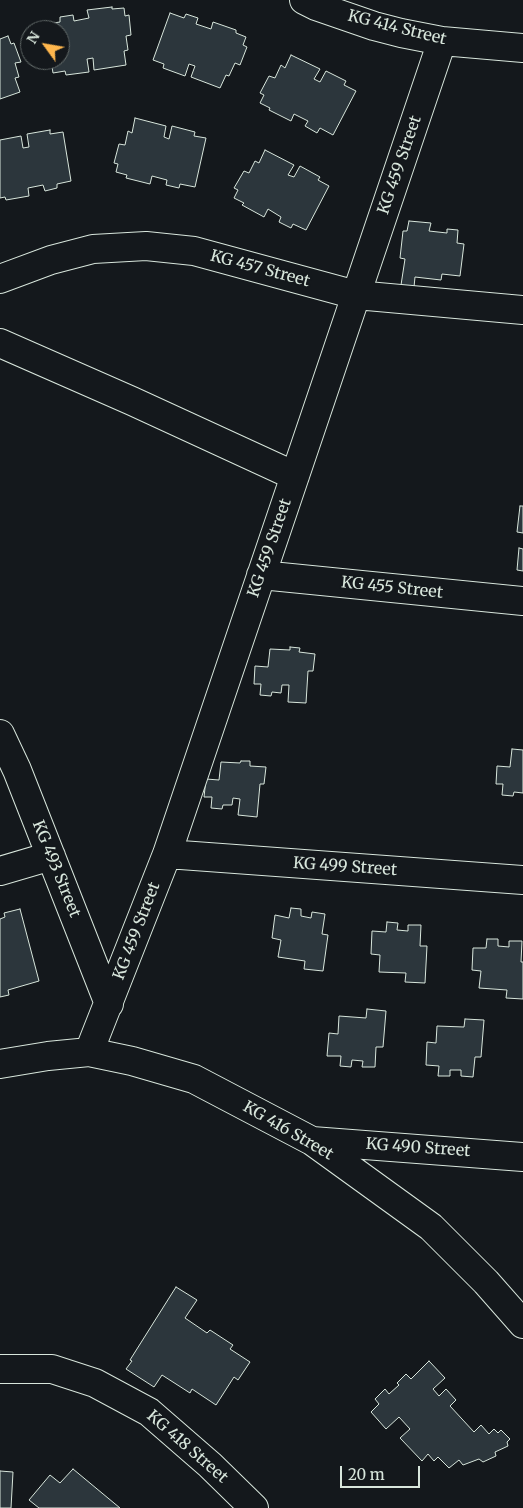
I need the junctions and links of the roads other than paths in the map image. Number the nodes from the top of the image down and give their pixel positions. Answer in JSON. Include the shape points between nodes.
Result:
{"nodes":[{"id":1,"x":304,"y":0,"type":"edge"},
{"id":2,"x":442,"y":41,"type":"junction"},
{"id":3,"x":523,"y":48,"type":"edge"},
{"id":4,"x":0,"y":279,"type":"edge"},
{"id":5,"x":356,"y":295,"type":"junction"},
{"id":6,"x":523,"y":310,"type":"edge"},
{"id":7,"x":0,"y":343,"type":"edge"},
{"id":8,"x":295,"y":476,"type":"junction"},
{"id":9,"x":261,"y":575,"type":"junction"},
{"id":10,"x":523,"y":601,"type":"edge"},
{"id":11,"x":0,"y":734,"type":"edge"},
{"id":12,"x":167,"y":854,"type":"junction"},
{"id":13,"x":51,"y":856,"type":"junction"},
{"id":14,"x":0,"y":871,"type":"edge"},
{"id":15,"x":523,"y":880,"type":"edge"},
{"id":16,"x":109,"y":1004,"type":"junction"},
{"id":17,"x":89,"y":1052,"type":"junction"},
{"id":18,"x":0,"y":1064,"type":"edge"},
{"id":19,"x":312,"y":1141,"type":"junction"},
{"id":20,"x":523,"y":1157,"type":"edge"},
{"id":21,"x":523,"y":1324,"type":"edge"},
{"id":22,"x":0,"y":1368,"type":"edge"},
{"id":23,"x":254,"y":1508,"type":"edge"}],
"edges":[{"from":1,"to":2,"type":"street","name":"KG 414 Street","via":[[374,26]]},
{"from":2,"to":3,"type":"street","name":"KG 414 Street"},
{"from":2,"to":5,"type":"street","name":"KG 459 Street"},
{"from":4,"to":5,"type":"street","name":"KG 457 Street","via":[[93,249],[146,246],[194,251]]},
{"from":5,"to":6,"type":"street","name":"KG 457 Street"},
{"from":5,"to":8,"type":"street","name":"KG 459 Street"},
{"from":7,"to":8,"type":"street"},
{"from":8,"to":9,"type":"street","name":"KG 459 Street"},
{"from":9,"to":10,"type":"street","name":"KG 455 Street"},
{"from":9,"to":12,"type":"street","name":"KG 459 Street"},
{"from":11,"to":13,"type":"street","name":"KG 493 Street"},
{"from":12,"to":15,"type":"street","name":"KG 499 Street"},
{"from":12,"to":16,"type":"street","name":"KG 459 Street"},
{"from":13,"to":14,"type":"street"},
{"from":13,"to":16,"type":"street","name":"KG 493 Street"},
{"from":16,"to":17,"type":"street","name":"KG 459 Street"},
{"from":17,"to":18,"type":"street","name":"KG 416 Street"},
{"from":17,"to":19,"type":"street","name":"KG 416 Street","via":[[194,1079]]},
{"from":19,"to":20,"type":"street","name":"KG 490 Street"},
{"from":19,"to":21,"type":"street","name":"KG 416 Street","via":[[431,1227]]},
{"from":22,"to":23,"type":"street","name":"KG 418 Street","via":[[52,1369],[94,1383],[149,1412]]}]}
